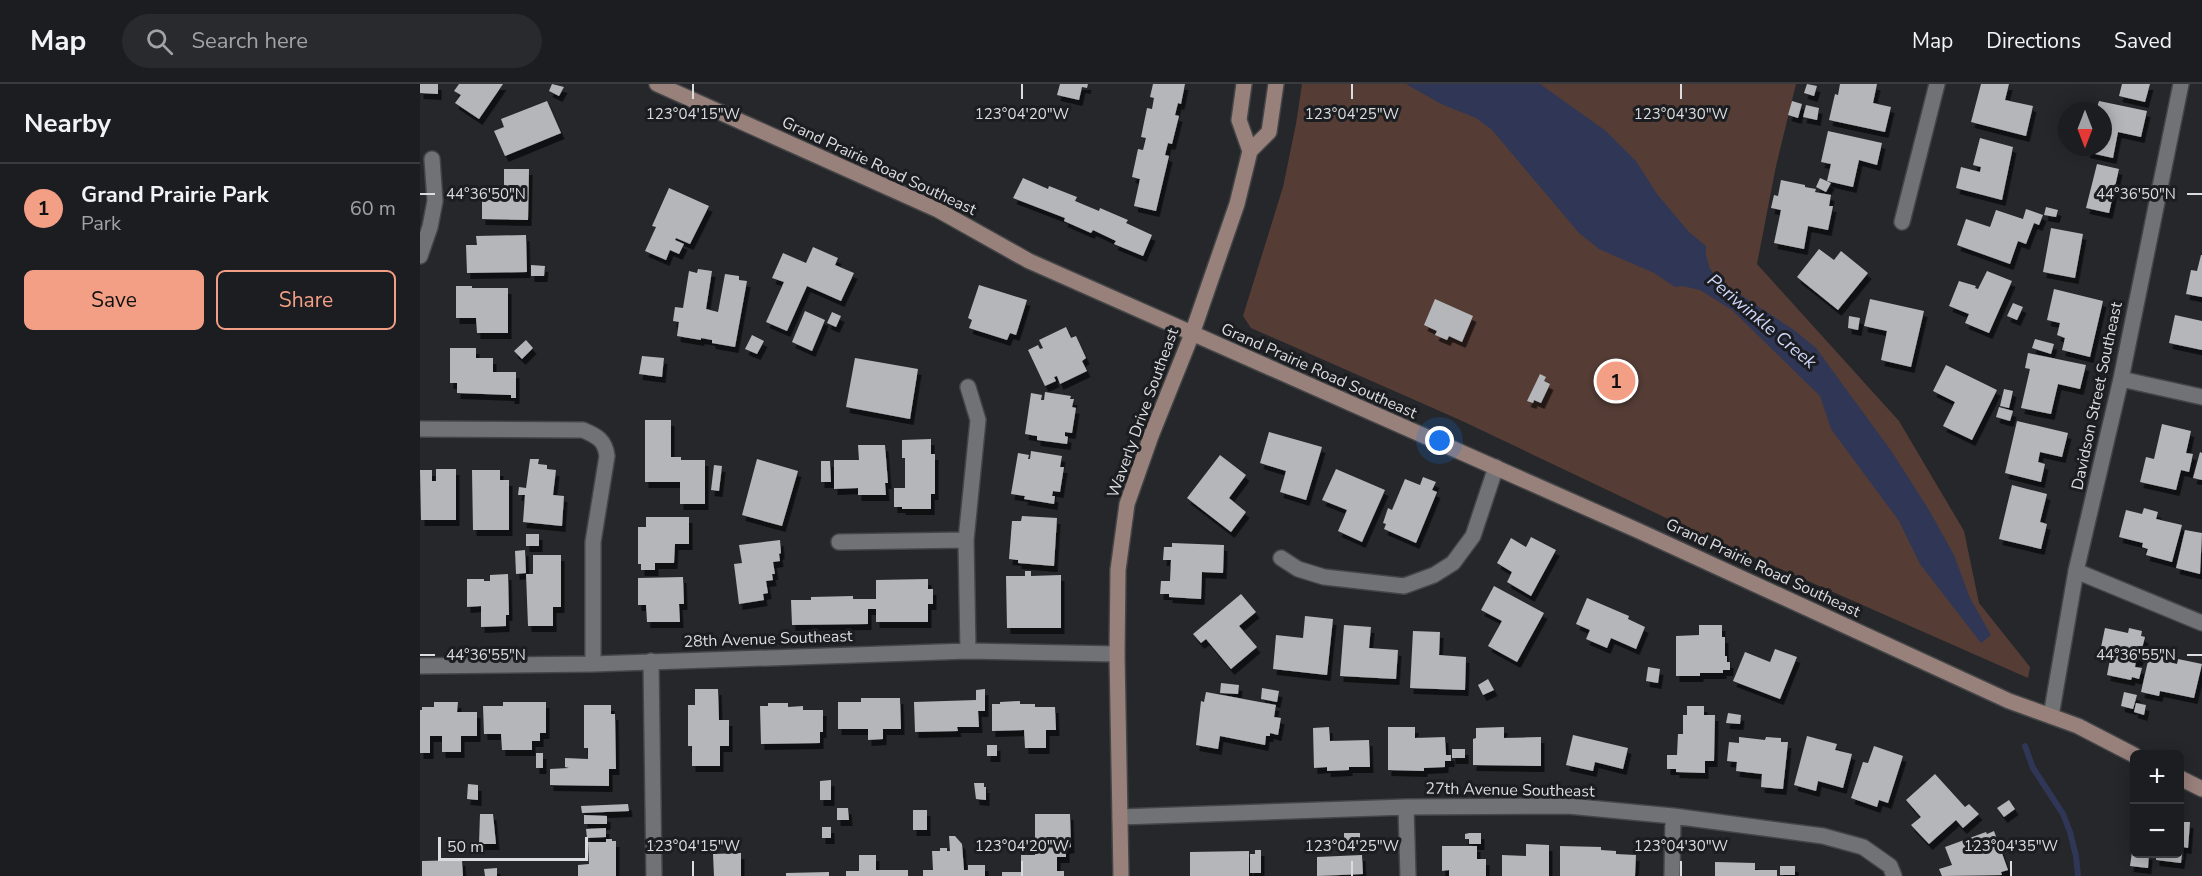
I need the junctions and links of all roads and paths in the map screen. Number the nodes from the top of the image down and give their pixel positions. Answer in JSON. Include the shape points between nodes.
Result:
{"nodes":[{"id":1,"x":657,"y":84,"type":"edge"},
{"id":2,"x":1244,"y":84,"type":"edge"},
{"id":3,"x":1276,"y":84,"type":"edge"},
{"id":4,"x":1937,"y":84,"type":"edge"},
{"id":5,"x":2181,"y":84,"type":"edge"},
{"id":6,"x":1250,"y":151,"type":"junction"},
{"id":7,"x":432,"y":159,"type":"dead end"},
{"id":8,"x":1902,"y":222,"type":"dead end"},
{"id":9,"x":420,"y":256,"type":"edge"},
{"id":10,"x":1192,"y":334,"type":"junction"},
{"id":11,"x":2121,"y":379,"type":"junction"},
{"id":12,"x":968,"y":387,"type":"dead end"},
{"id":13,"x":2202,"y":397,"type":"edge"},
{"id":14,"x":420,"y":429,"type":"edge"},
{"id":15,"x":1496,"y":467,"type":"junction"},
{"id":16,"x":966,"y":540,"type":"junction"},
{"id":17,"x":839,"y":542,"type":"dead end"},
{"id":18,"x":1281,"y":558,"type":"dead end"},
{"id":19,"x":2076,"y":571,"type":"junction"},
{"id":20,"x":2202,"y":623,"type":"edge"},
{"id":21,"x":968,"y":651,"type":"junction"},
{"id":22,"x":1117,"y":654,"type":"junction"},
{"id":23,"x":651,"y":661,"type":"junction"},
{"id":24,"x":593,"y":664,"type":"junction"},
{"id":25,"x":420,"y":666,"type":"edge"},
{"id":26,"x":2051,"y":716,"type":"junction"},
{"id":27,"x":2130,"y":753,"type":"edge"},
{"id":28,"x":2184,"y":780,"type":"edge"},
{"id":29,"x":2202,"y":789,"type":"edge"},
{"id":30,"x":1406,"y":807,"type":"junction"},
{"id":31,"x":1673,"y":816,"type":"junction"},
{"id":32,"x":1120,"y":817,"type":"junction"},
{"id":33,"x":1892,"y":871,"type":"edge"},
{"id":34,"x":654,"y":876,"type":"edge"},
{"id":35,"x":1121,"y":876,"type":"edge"},
{"id":36,"x":1408,"y":876,"type":"edge"},
{"id":37,"x":1672,"y":876,"type":"edge"}],
"edges":[{"from":1,"to":10,"type":"main road","name":"Grand Prairie Road Southeast","via":[[938,210],[1029,261]]},
{"from":2,"to":6,"type":"main road","via":[[1239,120]]},
{"from":3,"to":6,"type":"main road","name":"Waverly Drive Southeast","via":[[1269,132]]},
{"from":4,"to":8,"type":"street"},
{"from":5,"to":11,"type":"street","name":"Davidson Street Southeast"},
{"from":6,"to":10,"type":"main road","name":"Waverly Drive Southeast","via":[[1237,204]]},
{"from":7,"to":9,"type":"street","via":[[435,201]]},
{"from":10,"to":15,"type":"main road","name":"Grand Prairie Road Southeast"},
{"from":10,"to":22,"type":"main road","name":"Waverly Drive Southeast","via":[[1127,504],[1118,570]]},
{"from":11,"to":13,"type":"street"},
{"from":11,"to":19,"type":"street","name":"Davidson Street Southeast"},
{"from":12,"to":16,"type":"street","via":[[978,420]]},
{"from":14,"to":24,"type":"street","via":[[583,430],[598,437],[606,447],[593,542]]},
{"from":15,"to":18,"type":"street","via":[[1473,536],[1453,563],[1434,575],[1404,586],[1324,577],[1298,569]]},
{"from":15,"to":26,"type":"main road","name":"Grand Prairie Road Southeast","via":[[2009,701]]},
{"from":16,"to":17,"type":"street"},
{"from":16,"to":21,"type":"street"},
{"from":19,"to":20,"type":"street"},
{"from":19,"to":26,"type":"street","name":"Davidson Street Southeast"},
{"from":21,"to":22,"type":"street","name":"28th Avenue Southeast"},
{"from":21,"to":23,"type":"street","name":"28th Avenue Southeast"},
{"from":22,"to":32,"type":"main road","name":"Waverly Drive Southeast"},
{"from":23,"to":24,"type":"street","name":"28th Avenue Southeast"},
{"from":23,"to":34,"type":"street"},
{"from":24,"to":25,"type":"street","name":"28th Avenue Southeast"},
{"from":26,"to":27,"type":"main road","name":"Grand Prairie Road Southeast"},
{"from":28,"to":29,"type":"main road"},
{"from":30,"to":31,"type":"street","name":"27th Avenue Southeast","via":[[1568,806]]},
{"from":30,"to":32,"type":"street","name":"27th Avenue Southeast"},
{"from":30,"to":36,"type":"street"},
{"from":31,"to":33,"type":"street","name":"27th Avenue Southeast","via":[[1823,836],[1863,847]]},
{"from":31,"to":37,"type":"street"},
{"from":32,"to":35,"type":"main road","name":"Waverly Drive Southeast"}]}
